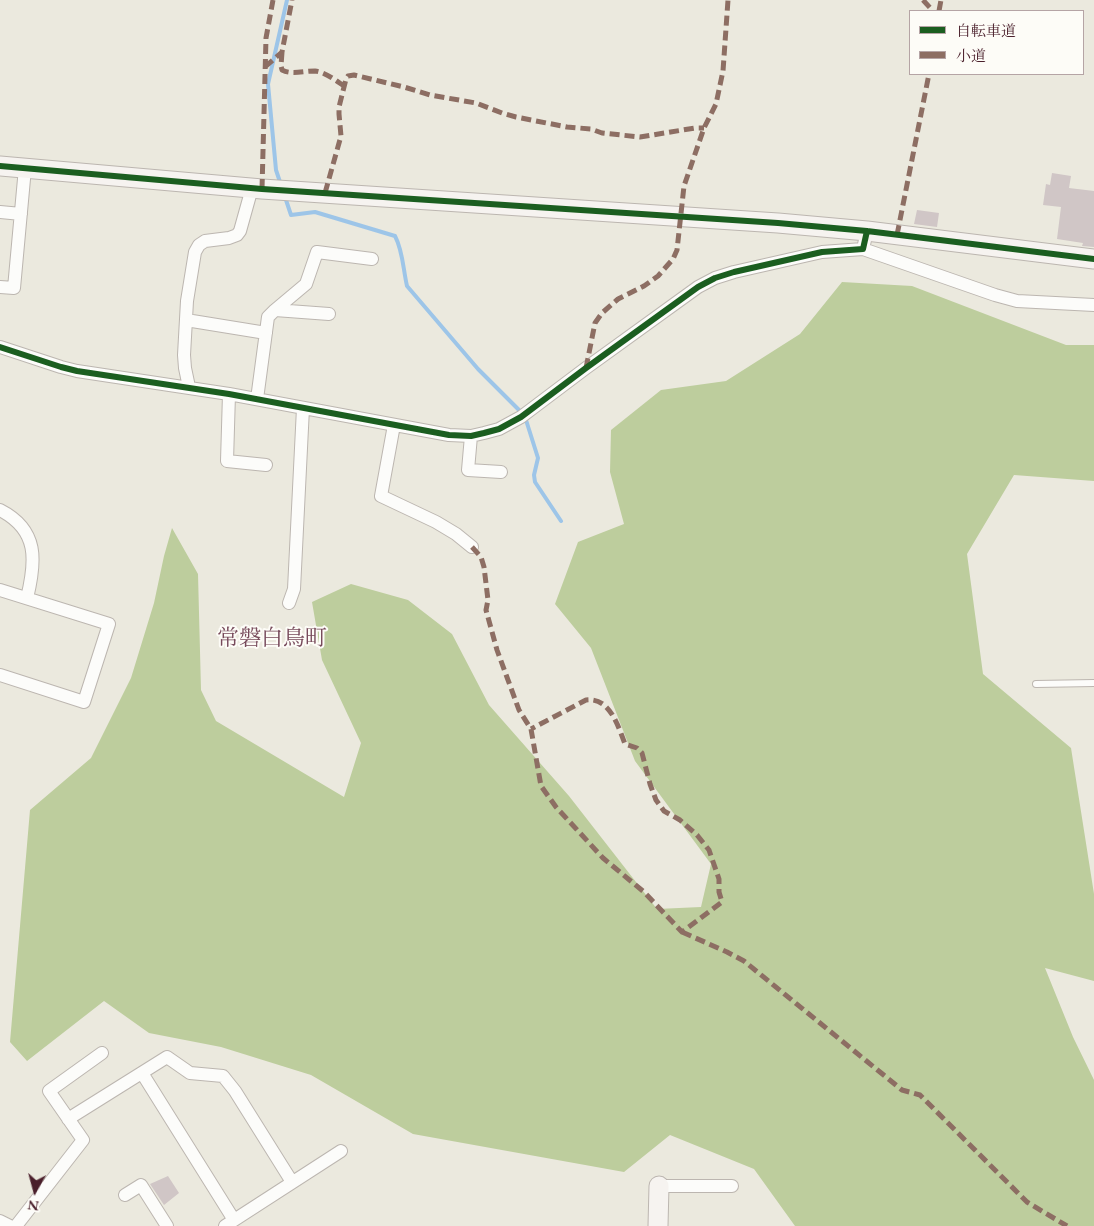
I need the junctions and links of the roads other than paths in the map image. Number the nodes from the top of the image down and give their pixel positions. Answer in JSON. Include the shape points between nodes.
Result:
{"nodes":[{"id":1,"x":0,"y":166,"type":"edge"},
{"id":2,"x":25,"y":168,"type":"junction"},
{"id":3,"x":252,"y":188,"type":"junction"},
{"id":4,"x":0,"y":212,"type":"edge"},
{"id":5,"x":21,"y":214,"type":"junction"},
{"id":6,"x":865,"y":240,"type":"junction"},
{"id":7,"x":372,"y":259,"type":"dead end"},
{"id":8,"x":1094,"y":259,"type":"edge"},
{"id":9,"x":0,"y":287,"type":"edge"},
{"id":10,"x":1094,"y":305,"type":"edge"},
{"id":11,"x":275,"y":310,"type":"junction"},
{"id":12,"x":329,"y":314,"type":"dead end"},
{"id":13,"x":186,"y":320,"type":"junction"},
{"id":14,"x":266,"y":333,"type":"junction"},
{"id":15,"x":0,"y":347,"type":"edge"},
{"id":16,"x":189,"y":387,"type":"junction"},
{"id":17,"x":229,"y":394,"type":"junction"},
{"id":18,"x":257,"y":399,"type":"junction"},
{"id":19,"x":303,"y":408,"type":"junction"},
{"id":20,"x":394,"y":425,"type":"junction"},
{"id":21,"x":471,"y":436,"type":"junction"},
{"id":22,"x":266,"y":465,"type":"dead end"},
{"id":23,"x":501,"y":472,"type":"dead end"},
{"id":24,"x":0,"y":510,"type":"edge"},
{"id":25,"x":472,"y":547,"type":"dead end"},
{"id":26,"x":0,"y":590,"type":"edge"},
{"id":27,"x":27,"y":598,"type":"junction"},
{"id":28,"x":288,"y":603,"type":"dead end"},
{"id":29,"x":0,"y":675,"type":"edge"},
{"id":30,"x":1094,"y":683,"type":"edge"},
{"id":31,"x":1036,"y":684,"type":"dead end"},
{"id":32,"x":102,"y":1053,"type":"dead end"},
{"id":33,"x":142,"y":1073,"type":"junction"},
{"id":34,"x":68,"y":1118,"type":"junction"},
{"id":35,"x":341,"y":1150,"type":"dead end"},
{"id":36,"x":292,"y":1182,"type":"junction"},
{"id":37,"x":659,"y":1186,"type":"joint"},
{"id":38,"x":732,"y":1186,"type":"dead end"},
{"id":39,"x":125,"y":1195,"type":"dead end"},
{"id":40,"x":0,"y":1221,"type":"edge"},
{"id":41,"x":229,"y":1223,"type":"edge"},
{"id":42,"x":10,"y":1226,"type":"edge"},
{"id":43,"x":16,"y":1226,"type":"edge"},
{"id":44,"x":167,"y":1226,"type":"edge"},
{"id":45,"x":658,"y":1226,"type":"edge"}],
"edges":[{"from":1,"to":2,"type":"street"},
{"from":2,"to":3,"type":"street"},
{"from":2,"to":5,"type":"street"},
{"from":3,"to":6,"type":"street","via":[[778,223]]},
{"from":3,"to":13,"type":"street","via":[[240,232],[229,238],[205,241],[195,252]]},
{"from":4,"to":5,"type":"street"},
{"from":5,"to":9,"type":"street","via":[[14,288]]},
{"from":6,"to":8,"type":"street"},
{"from":6,"to":10,"type":"street","via":[[1017,301]]},
{"from":6,"to":21,"type":"street","via":[[715,278],[698,287],[523,415],[499,429]]},
{"from":7,"to":11,"type":"street","via":[[317,252],[306,284]]},
{"from":11,"to":12,"type":"street"},
{"from":11,"to":14,"type":"street","via":[[268,317]]},
{"from":13,"to":14,"type":"street"},
{"from":13,"to":16,"type":"street","via":[[184,355]]},
{"from":14,"to":18,"type":"street"},
{"from":15,"to":16,"type":"street","via":[[77,371]]},
{"from":16,"to":17,"type":"street"},
{"from":17,"to":18,"type":"street"},
{"from":17,"to":22,"type":"street","via":[[227,461]]},
{"from":18,"to":19,"type":"street"},
{"from":19,"to":20,"type":"street"},
{"from":19,"to":28,"type":"street","via":[[294,590]]},
{"from":20,"to":21,"type":"street"},
{"from":20,"to":25,"type":"street","via":[[381,496],[436,522]]},
{"from":21,"to":23,"type":"street","via":[[468,470]]},
{"from":24,"to":27,"type":"street","via":[[23,527],[31,542],[32,576]]},
{"from":26,"to":27,"type":"street"},
{"from":27,"to":29,"type":"street","via":[[109,624],[84,702]]},
{"from":30,"to":31,"type":"lane"},
{"from":32,"to":34,"type":"street","via":[[49,1091]]},
{"from":33,"to":34,"type":"street"},
{"from":33,"to":36,"type":"street","via":[[167,1057],[190,1073],[223,1076]]},
{"from":33,"to":41,"type":"street"},
{"from":34,"to":43,"type":"street","via":[[83,1140]]},
{"from":35,"to":36,"type":"street"},
{"from":36,"to":41,"type":"street"},
{"from":37,"to":38,"type":"street"},
{"from":37,"to":45,"type":"street"},
{"from":39,"to":44,"type":"street","via":[[141,1185]]},
{"from":40,"to":42,"type":"street"}]}
